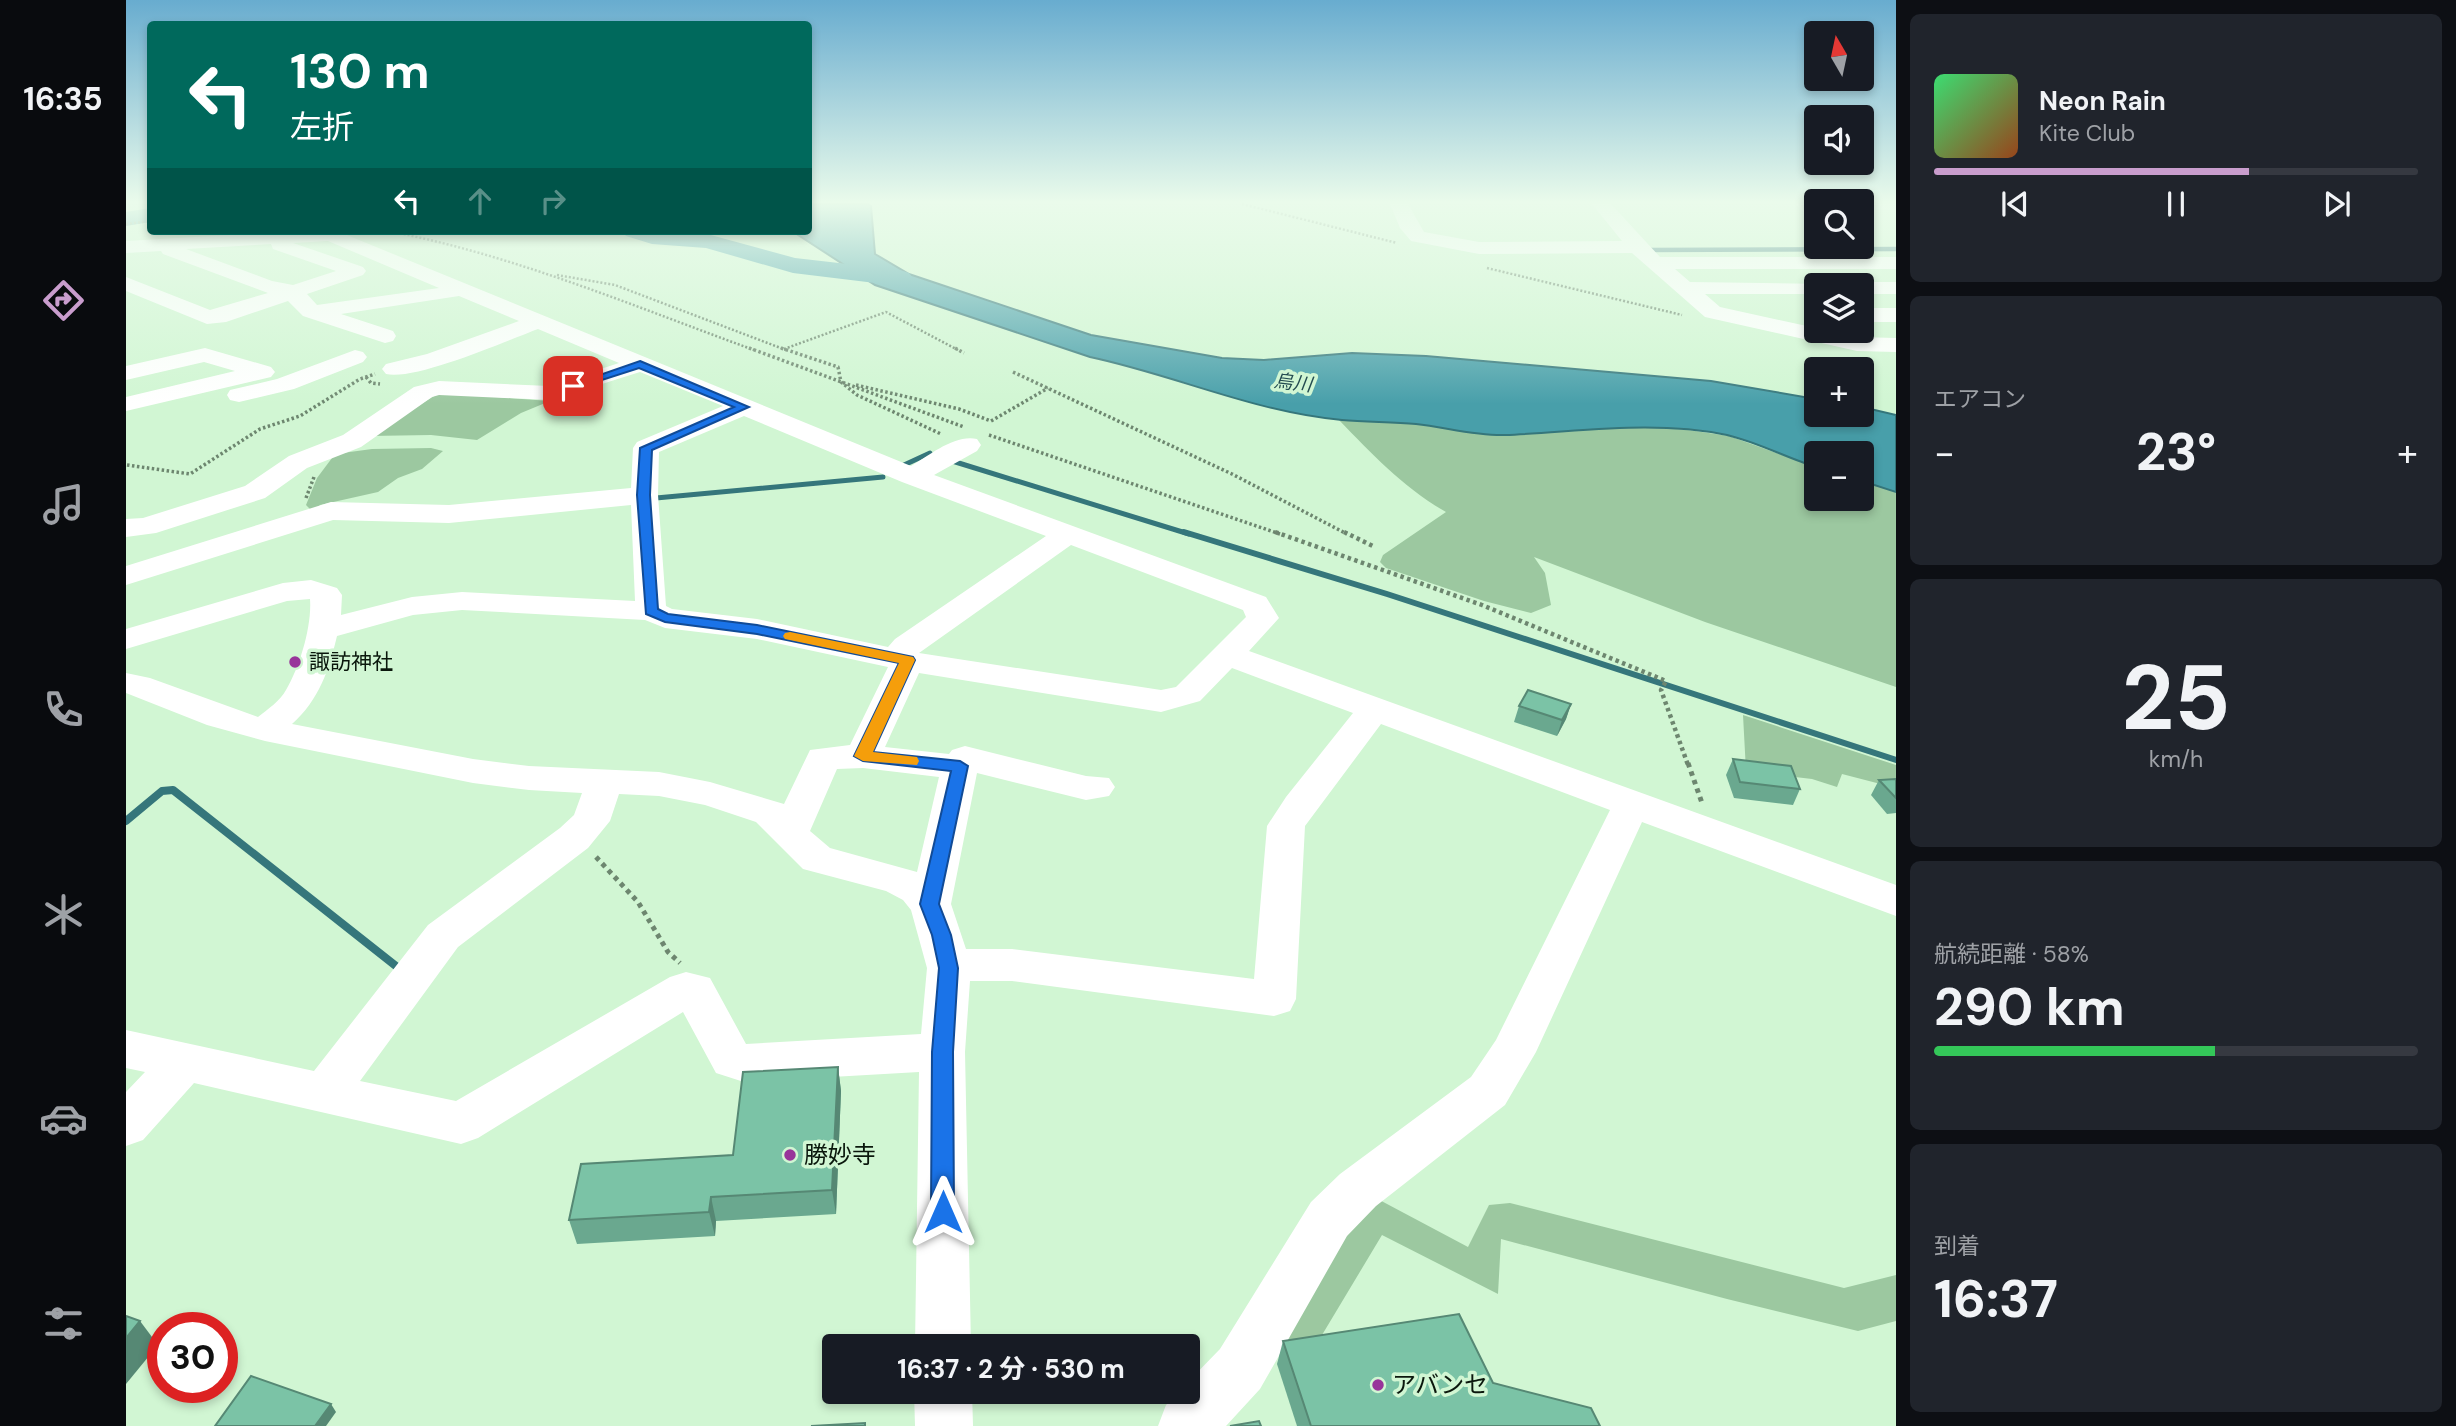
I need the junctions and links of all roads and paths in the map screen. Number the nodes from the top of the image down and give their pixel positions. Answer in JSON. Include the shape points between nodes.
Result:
{"nodes":[{"id":1,"x":227,"y":271,"type":"edge"},
{"id":2,"x":251,"y":271,"type":"edge"},
{"id":3,"x":355,"y":271,"type":"edge"},
{"id":4,"x":420,"y":271,"type":"edge"},
{"id":5,"x":536,"y":271,"type":"edge"},
{"id":6,"x":1499,"y":271,"type":"edge"},
{"id":7,"x":1664,"y":271,"type":"edge"},
{"id":8,"x":1738,"y":271,"type":"edge"},
{"id":9,"x":236,"y":275,"type":"junction"},
{"id":10,"x":550,"y":275,"type":"junction"},
{"id":11,"x":126,"y":283,"type":"edge"},
{"id":12,"x":1685,"y":288,"type":"junction"},
{"id":13,"x":1761,"y":288,"type":"junction"},
{"id":14,"x":1804,"y":288,"type":"edge"},
{"id":15,"x":1874,"y":288,"type":"edge"},
{"id":16,"x":1896,"y":288,"type":"edge"},
{"id":17,"x":459,"y":290,"type":"junction"},
{"id":18,"x":292,"y":292,"type":"junction"},
{"id":19,"x":163,"y":298,"type":"junction"},
{"id":20,"x":126,"y":309,"type":"edge"},
{"id":21,"x":311,"y":311,"type":"junction"},
{"id":22,"x":1874,"y":315,"type":"edge"},
{"id":23,"x":1896,"y":315,"type":"edge"},
{"id":24,"x":1694,"y":317,"type":"dead end"},
{"id":25,"x":537,"y":322,"type":"junction"},
{"id":26,"x":1800,"y":322,"type":"edge"},
{"id":27,"x":385,"y":336,"type":"dead end"},
{"id":28,"x":1896,"y":345,"type":"edge"},
{"id":29,"x":783,"y":349,"type":"junction"},
{"id":30,"x":964,"y":353,"type":"dead end"},
{"id":31,"x":355,"y":357,"type":"dead end"},
{"id":32,"x":640,"y":364,"type":"junction"},
{"id":33,"x":394,"y":369,"type":"joint"},
{"id":34,"x":1013,"y":372,"type":"dead end"},
{"id":35,"x":126,"y":373,"type":"edge"},
{"id":36,"x":841,"y":382,"type":"junction"},
{"id":37,"x":1048,"y":387,"type":"junction"},
{"id":38,"x":126,"y":404,"type":"edge"},
{"id":39,"x":744,"y":407,"type":"junction"},
{"id":40,"x":126,"y":421,"type":"edge"},
{"id":41,"x":977,"y":437,"type":"junction"},
{"id":42,"x":332,"y":449,"type":"junction"},
{"id":43,"x":127,"y":466,"type":"edge"},
{"id":44,"x":912,"y":475,"type":"junction"},
{"id":45,"x":643,"y":495,"type":"junction"},
{"id":46,"x":301,"y":519,"type":"junction"},
{"id":47,"x":126,"y":528,"type":"edge"},
{"id":48,"x":1069,"y":533,"type":"junction"},
{"id":49,"x":1375,"y":547,"type":"dead end"},
{"id":50,"x":126,"y":576,"type":"edge"},
{"id":51,"x":651,"y":611,"type":"junction"},
{"id":52,"x":322,"y":630,"type":"junction"},
{"id":53,"x":126,"y":639,"type":"edge"},
{"id":54,"x":1228,"y":655,"type":"junction"},
{"id":55,"x":901,"y":660,"type":"junction"},
{"id":56,"x":126,"y":683,"type":"edge"},
{"id":57,"x":1374,"y":710,"type":"junction"},
{"id":58,"x":265,"y":730,"type":"junction"},
{"id":59,"x":863,"y":756,"type":"junction"},
{"id":60,"x":960,"y":766,"type":"junction"},
{"id":61,"x":604,"y":782,"type":"junction"},
{"id":62,"x":1096,"y":787,"type":"dead end"},
{"id":63,"x":1632,"y":803,"type":"junction"},
{"id":64,"x":791,"y":831,"type":"junction"},
{"id":65,"x":1713,"y":834,"type":"junction"},
{"id":66,"x":574,"y":838,"type":"junction"},
{"id":67,"x":1896,"y":901,"type":"edge"},
{"id":68,"x":930,"y":904,"type":"junction"},
{"id":69,"x":948,"y":968,"type":"junction"},
{"id":70,"x":694,"y":990,"type":"junction"},
{"id":71,"x":126,"y":1049,"type":"edge"},
{"id":72,"x":942,"y":1052,"type":"junction"},
{"id":73,"x":183,"y":1063,"type":"junction"},
{"id":74,"x":325,"y":1092,"type":"junction"},
{"id":75,"x":126,"y":1125,"type":"edge"},
{"id":76,"x":943,"y":1334,"type":"edge"},
{"id":77,"x":943,"y":1404,"type":"edge"},
{"id":78,"x":944,"y":1426,"type":"edge"},
{"id":79,"x":1187,"y":1426,"type":"edge"}],
"edges":[{"from":1,"to":9,"type":"street"},
{"from":2,"to":9,"type":"street"},
{"from":3,"to":18,"type":"street"},
{"from":4,"to":17,"type":"street"},
{"from":5,"to":10,"type":"path"},
{"from":6,"to":24,"type":"path"},
{"from":7,"to":12,"type":"street"},
{"from":8,"to":13,"type":"street"},
{"from":9,"to":18,"type":"street"},
{"from":9,"to":19,"type":"street"},
{"from":10,"to":29,"type":"path","via":[[615,285]]},
{"from":10,"to":36,"type":"path"},
{"from":11,"to":19,"type":"street"},
{"from":12,"to":13,"type":"street"},
{"from":12,"to":26,"type":"street","via":[[1707,310],[1735,318]]},
{"from":13,"to":14,"type":"street"},
{"from":13,"to":26,"type":"street"},
{"from":15,"to":16,"type":"street"},
{"from":17,"to":21,"type":"street"},
{"from":17,"to":25,"type":"street"},
{"from":18,"to":19,"type":"street","via":[[218,317],[207,317]]},
{"from":18,"to":21,"type":"street"},
{"from":19,"to":20,"type":"street"},
{"from":21,"to":27,"type":"street"},
{"from":22,"to":23,"type":"street"},
{"from":25,"to":32,"type":"street"},
{"from":25,"to":33,"type":"street"},
{"from":26,"to":28,"type":"street","via":[[1857,344]]},
{"from":29,"to":30,"type":"path","via":[[886,312]]},
{"from":29,"to":36,"type":"path","via":[[838,367]]},
{"from":31,"to":40,"type":"street","via":[[285,384]]},
{"from":32,"to":39,"type":"street"},
{"from":32,"to":42,"type":"street","via":[[551,393],[439,388],[422,392],[352,441]]},
{"from":33,"to":43,"type":"path","via":[[360,379],[300,416],[260,429],[190,474]]},
{"from":34,"to":37,"type":"path"},
{"from":35,"to":38,"type":"street","via":[[205,355],[263,372]]},
{"from":36,"to":37,"type":"path","via":[[959,409],[991,421]]},
{"from":36,"to":41,"type":"path"},
{"from":36,"to":41,"type":"path","via":[[882,408]]},
{"from":37,"to":49,"type":"path"},
{"from":39,"to":44,"type":"street"},
{"from":39,"to":45,"type":"street","via":[[646,448]]},
{"from":41,"to":44,"type":"street"},
{"from":41,"to":65,"type":"path","via":[[1346,556],[1482,605],[1666,681],[1661,690]]},
{"from":42,"to":46,"type":"path","via":[[309,489]]},
{"from":42,"to":47,"type":"street","via":[[298,462],[255,492],[146,527]]},
{"from":44,"to":48,"type":"street"},
{"from":45,"to":46,"type":"street","via":[[449,514],[331,511]]},
{"from":45,"to":51,"type":"street"},
{"from":46,"to":50,"type":"street"},
{"from":48,"to":54,"type":"street","via":[[1255,604],[1262,618]]},
{"from":48,"to":55,"type":"street","via":[[907,646]]},
{"from":51,"to":52,"type":"street","via":[[462,601],[412,606]]},
{"from":51,"to":55,"type":"street","via":[[665,618],[757,629]]},
{"from":52,"to":53,"type":"street","via":[[326,594],[309,589],[283,592]]},
{"from":52,"to":58,"type":"street","via":[[303,691]]},
{"from":54,"to":55,"type":"street","via":[[1188,694],[1161,701]]},
{"from":54,"to":57,"type":"street"},
{"from":55,"to":59,"type":"street"},
{"from":56,"to":58,"type":"street"},
{"from":57,"to":63,"type":"street"},
{"from":57,"to":69,"type":"street","via":[[1286,826],[1273,999],[1012,965]]},
{"from":58,"to":61,"type":"street","via":[[473,771]]},
{"from":59,"to":60,"type":"street"},
{"from":59,"to":64,"type":"street","via":[[823,758]]},
{"from":60,"to":62,"type":"street","via":[[965,758]]},
{"from":60,"to":68,"type":"street"},
{"from":61,"to":64,"type":"street","via":[[659,784],[710,794],[763,810]]},
{"from":61,"to":66,"type":"street","via":[[591,821]]},
{"from":63,"to":65,"type":"street"},
{"from":63,"to":79,"type":"street","via":[[1513,1052],[1488,1091],[1358,1190],[1329,1219],[1240,1369]]},
{"from":64,"to":68,"type":"street","via":[[817,859],[899,880]]},
{"from":65,"to":67,"type":"street"},
{"from":66,"to":70,"type":"path","via":[[622,879],[660,934],[666,952],[698,976]]},
{"from":66,"to":74,"type":"street","via":[[443,936]]},
{"from":68,"to":69,"type":"street"},
{"from":69,"to":72,"type":"street"},
{"from":70,"to":72,"type":"street","via":[[726,1052],[744,1063]]},
{"from":70,"to":74,"type":"street","via":[[686,989],[461,1123]]},
{"from":71,"to":73,"type":"street"},
{"from":72,"to":76,"type":"street"},
{"from":73,"to":74,"type":"street"},
{"from":73,"to":75,"type":"street"},
{"from":77,"to":78,"type":"street"}]}
